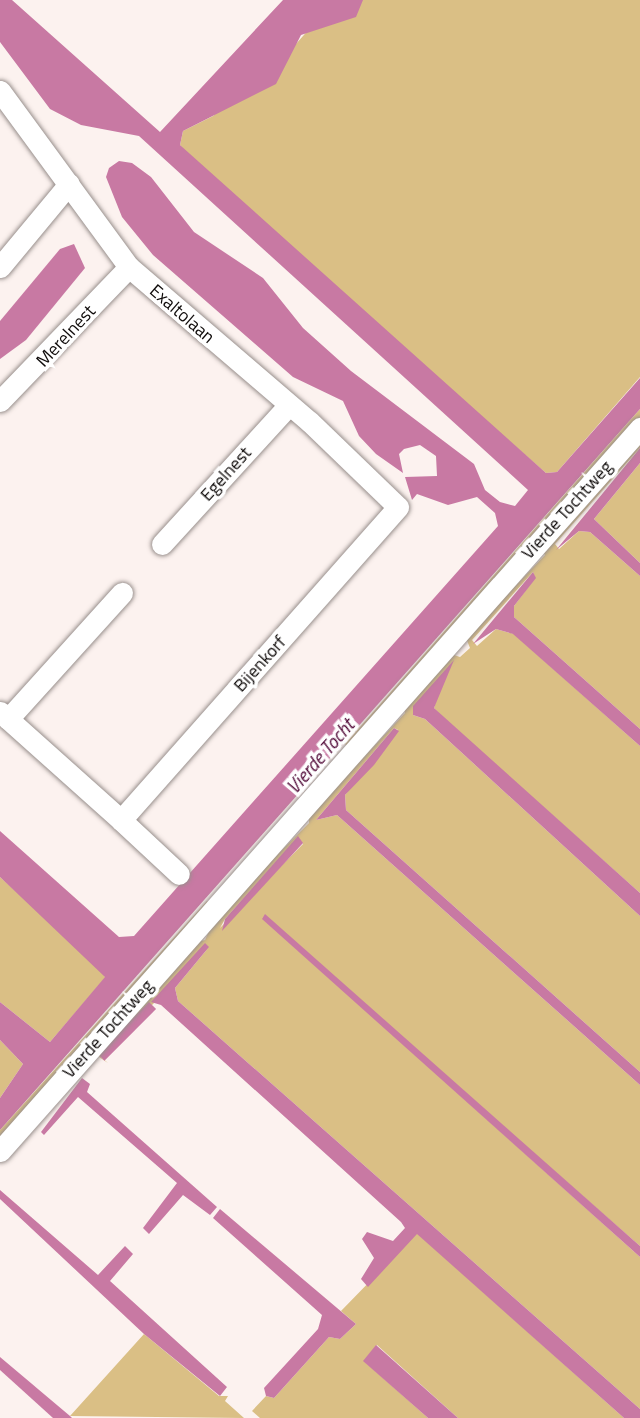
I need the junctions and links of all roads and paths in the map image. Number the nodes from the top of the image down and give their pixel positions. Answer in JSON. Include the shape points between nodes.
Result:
{"nodes":[{"id":1,"x":0,"y":91,"type":"edge"},
{"id":2,"x":69,"y":184,"type":"junction"},
{"id":3,"x":0,"y":267,"type":"edge"},
{"id":4,"x":129,"y":267,"type":"junction"},
{"id":5,"x":0,"y":401,"type":"edge"},
{"id":6,"x":289,"y":404,"type":"junction"},
{"id":7,"x":640,"y":428,"type":"edge"},
{"id":8,"x":398,"y":507,"type":"joint"},
{"id":9,"x":162,"y":544,"type":"dead end"},
{"id":10,"x":122,"y":593,"type":"dead end"},
{"id":11,"x":4,"y":716,"type":"edge"},
{"id":12,"x":121,"y":820,"type":"junction"},
{"id":13,"x":179,"y":874,"type":"dead end"},
{"id":14,"x":0,"y":1151,"type":"edge"}],
"edges":[{"from":1,"to":2,"type":"street","name":"Exaltolaan"},
{"from":2,"to":3,"type":"street"},
{"from":2,"to":4,"type":"street","name":"Exaltolaan"},
{"from":4,"to":5,"type":"street","name":"Merelnest"},
{"from":4,"to":6,"type":"street","name":"Exaltolaan"},
{"from":6,"to":8,"type":"street","name":"Exaltolaan"},
{"from":6,"to":9,"type":"street","name":"Egelnest"},
{"from":7,"to":14,"type":"street","name":"Vierde Tochtweg","via":[[491,590]]},
{"from":8,"to":12,"type":"street","name":"Bijenkorf"},
{"from":10,"to":11,"type":"street"},
{"from":11,"to":12,"type":"street"},
{"from":12,"to":13,"type":"street"}]}
